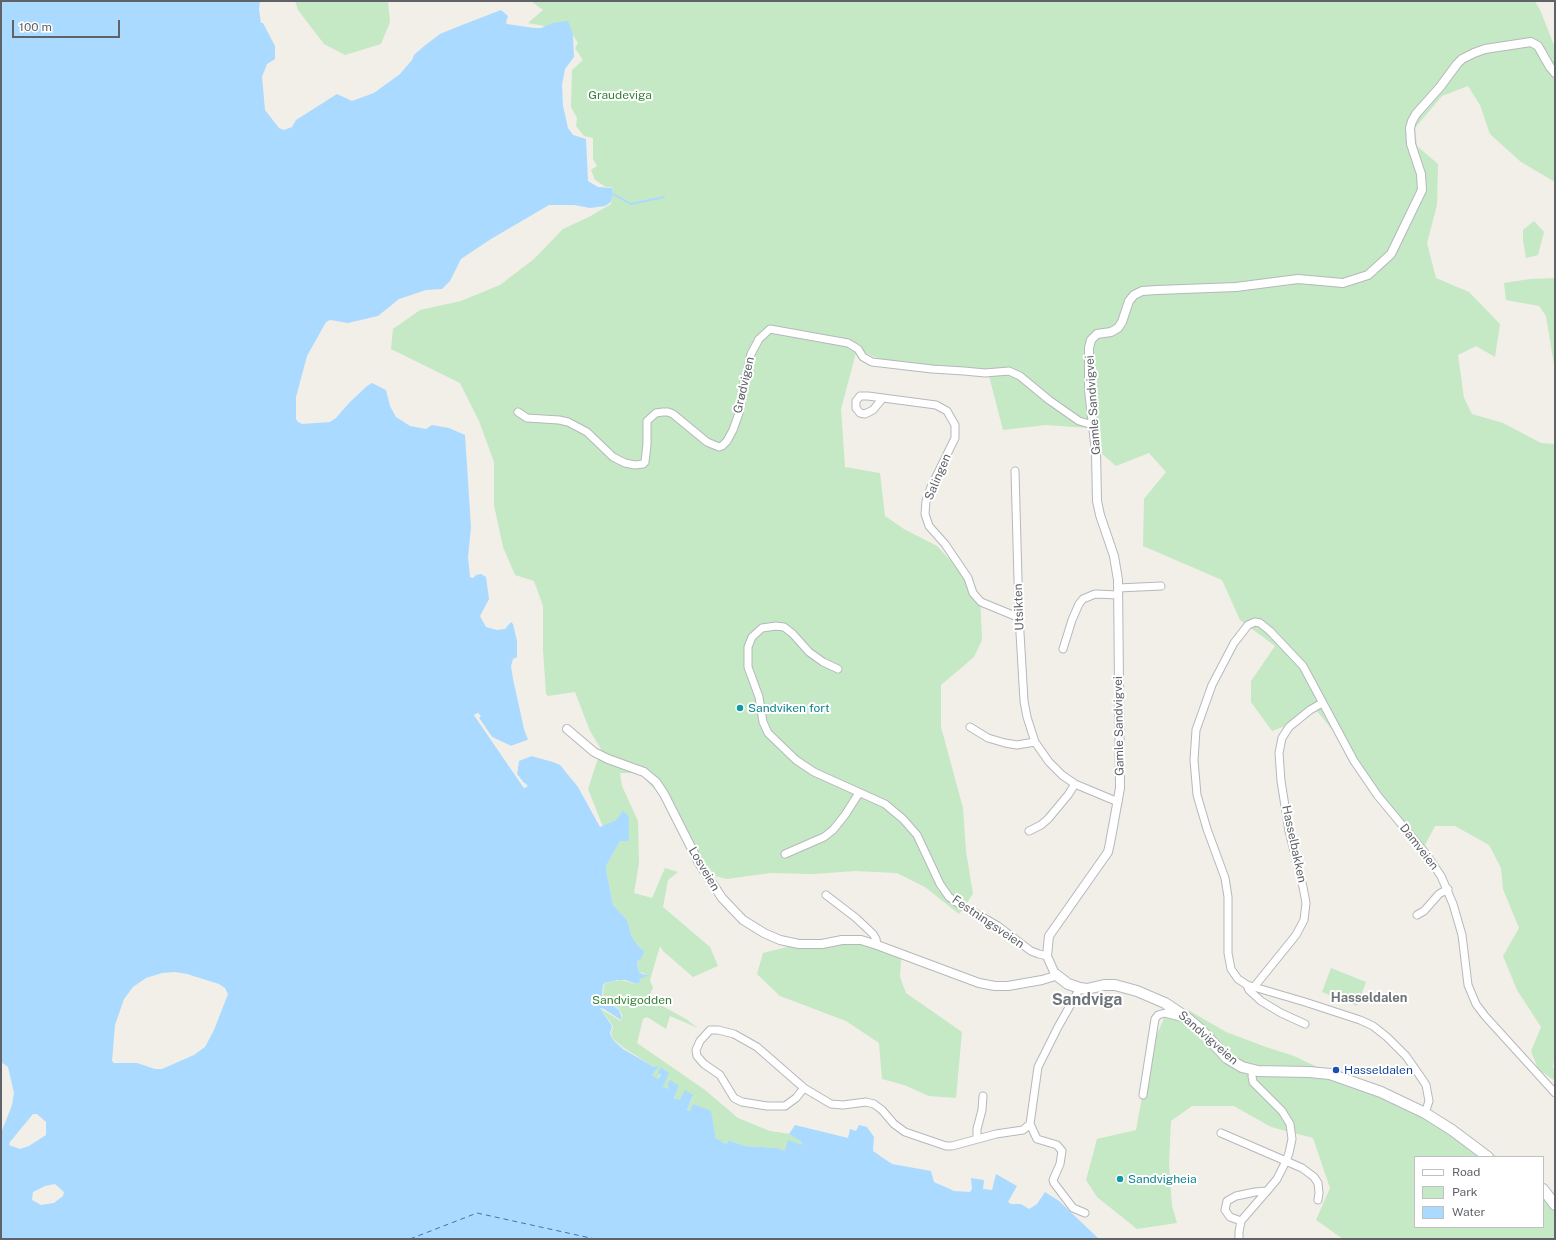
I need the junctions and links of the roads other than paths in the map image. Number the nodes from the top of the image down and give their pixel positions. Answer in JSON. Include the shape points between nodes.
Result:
{"nodes":[{"id":1,"x":1555,"y":73,"type":"edge"},
{"id":2,"x":882,"y":399,"type":"dead end"},
{"id":3,"x":518,"y":412,"type":"dead end"},
{"id":4,"x":1093,"y":424,"type":"junction"},
{"id":5,"x":1015,"y":471,"type":"dead end"},
{"id":6,"x":1161,"y":586,"type":"dead end"},
{"id":7,"x":1118,"y":591,"type":"junction"},
{"id":8,"x":1019,"y":616,"type":"junction"},
{"id":9,"x":1063,"y":649,"type":"dead end"},
{"id":10,"x":838,"y":669,"type":"dead end"},
{"id":11,"x":1322,"y":703,"type":"junction"},
{"id":12,"x":970,"y":727,"type":"dead end"},
{"id":13,"x":567,"y":729,"type":"dead end"},
{"id":14,"x":1035,"y":742,"type":"junction"},
{"id":15,"x":1075,"y":784,"type":"junction"},
{"id":16,"x":859,"y":794,"type":"junction"},
{"id":17,"x":1118,"y":802,"type":"junction"},
{"id":18,"x":1029,"y":831,"type":"dead end"},
{"id":19,"x":785,"y":854,"type":"dead end"},
{"id":20,"x":1448,"y":890,"type":"junction"},
{"id":21,"x":826,"y":895,"type":"dead end"},
{"id":22,"x":1417,"y":915,"type":"dead end"},
{"id":23,"x":877,"y":945,"type":"junction"},
{"id":24,"x":1047,"y":956,"type":"junction"},
{"id":25,"x":1055,"y":974,"type":"junction"},
{"id":26,"x":1251,"y":986,"type":"junction"},
{"id":27,"x":1080,"y":988,"type":"junction"},
{"id":28,"x":1186,"y":1017,"type":"junction"},
{"id":29,"x":1305,"y":1024,"type":"dead end"},
{"id":30,"x":1253,"y":1070,"type":"junction"},
{"id":31,"x":804,"y":1088,"type":"junction"},
{"id":32,"x":1555,"y":1093,"type":"edge"},
{"id":33,"x":1143,"y":1095,"type":"dead end"},
{"id":34,"x":983,"y":1096,"type":"dead end"},
{"id":35,"x":1425,"y":1113,"type":"junction"},
{"id":36,"x":1030,"y":1124,"type":"junction"},
{"id":37,"x":1221,"y":1133,"type":"dead end"},
{"id":38,"x":977,"y":1138,"type":"junction"},
{"id":39,"x":1487,"y":1156,"type":"edge"},
{"id":40,"x":1286,"y":1162,"type":"junction"},
{"id":41,"x":1544,"y":1190,"type":"edge"},
{"id":42,"x":1267,"y":1191,"type":"junction"},
{"id":43,"x":1318,"y":1200,"type":"dead end"},
{"id":44,"x":1555,"y":1205,"type":"edge"},
{"id":45,"x":1085,"y":1213,"type":"dead end"},
{"id":46,"x":1241,"y":1221,"type":"junction"},
{"id":47,"x":1239,"y":1239,"type":"edge"}],
"edges":[{"from":1,"to":4,"type":"street","name":"Gamle Sandvigvei","via":[[1538,46],[1531,42],[1485,49],[1469,55],[1457,64],[1412,121],[1411,144],[1421,174],[1422,190],[1391,254],[1368,275],[1343,283],[1298,279],[1236,287],[1147,291],[1134,295],[1118,328],[1094,335],[1090,343],[1089,390]]},
{"from":2,"to":8,"type":"street","name":"Salingen","via":[[936,405],[948,411],[955,425],[955,438],[931,487],[925,514],[930,526],[968,578],[973,593],[981,602]]},
{"from":3,"to":4,"type":"street","name":"Grødvigen","via":[[527,418],[568,422],[587,432],[613,457],[635,465],[645,462],[647,421],[656,413],[673,414],[707,442],[719,447],[727,441],[739,413],[751,354],[759,339],[770,329],[848,343],[872,362],[985,373],[1009,371],[1020,376],[1080,421]]},
{"from":4,"to":7,"type":"street","name":"Gamle Sandvigvei","via":[[1097,501],[1114,556]]},
{"from":5,"to":8,"type":"street","name":"Utsikten"},
{"from":6,"to":7,"type":"street"},
{"from":7,"to":9,"type":"street","via":[[1095,594],[1078,604]]},
{"from":7,"to":17,"type":"street","name":"Gamle Sandvigvei"},
{"from":8,"to":14,"type":"street","name":"Utsikten","via":[[1024,701]]},
{"from":10,"to":16,"type":"street","name":"Festningsveien","via":[[809,652],[784,626],[762,628],[752,637],[748,647],[748,667],[768,733],[796,760],[814,772]]},
{"from":11,"to":20,"type":"street","name":"Damveien","via":[[1354,761],[1378,796],[1426,854]]},
{"from":11,"to":26,"type":"street","name":"Hasselbakken","via":[[1289,727],[1282,738],[1278,753],[1289,831],[1304,887],[1304,920],[1296,935]]},
{"from":11,"to":26,"type":"street","name":"Damveien","via":[[1303,666],[1280,641],[1260,623],[1255,622],[1248,625],[1225,659],[1207,697],[1196,730],[1194,760],[1197,794],[1225,878],[1231,969],[1238,979]]},
{"from":12,"to":14,"type":"street","via":[[984,736],[1005,743],[1017,745]]},
{"from":13,"to":23,"type":"street","name":"Losveien","via":[[594,752],[644,772],[656,782],[699,864],[722,898],[743,920],[764,933],[791,943],[822,944],[861,940]]},
{"from":14,"to":15,"type":"street","name":"Utsikten","via":[[1049,762]]},
{"from":15,"to":17,"type":"street","name":"Utsikten"},
{"from":15,"to":18,"type":"street","via":[[1048,819]]},
{"from":16,"to":19,"type":"street","via":[[833,830],[824,837]]},
{"from":16,"to":24,"type":"street","name":"Festningsveien","via":[[885,804],[917,835],[940,884],[949,897],[998,926],[1031,951]]},
{"from":17,"to":24,"type":"street","name":"Gamle Sandvigvei","via":[[1108,852],[1049,936]]},
{"from":20,"to":22,"type":"street","via":[[1439,894]]},
{"from":20,"to":32,"type":"street","name":"Damveien","via":[[1462,935],[1468,985],[1476,1004]]},
{"from":21,"to":23,"type":"street","via":[[873,934]]},
{"from":23,"to":25,"type":"street","name":"Losveien","via":[[979,983],[995,986],[1042,980]]},
{"from":24,"to":25,"type":"street","name":"Gamle Sandvigvei"},
{"from":25,"to":27,"type":"main road","via":[[1068,984]]},
{"from":26,"to":29,"type":"street","via":[[1249,990],[1261,1001]]},
{"from":26,"to":35,"type":"street","via":[[1360,1020],[1387,1036],[1406,1056],[1426,1085],[1430,1101]]},
{"from":27,"to":28,"type":"main road","name":"Sandvigveien","via":[[1104,985],[1125,987],[1165,1003]]},
{"from":27,"to":36,"type":"street","via":[[1038,1067]]},
{"from":28,"to":30,"type":"main road","name":"Sandvigveien","via":[[1227,1058]]},
{"from":28,"to":33,"type":"street","via":[[1165,1013],[1155,1019]]},
{"from":30,"to":35,"type":"main road","name":"Sandvigveien","via":[[1335,1075],[1381,1092]]},
{"from":30,"to":40,"type":"street","via":[[1253,1082],[1282,1111],[1290,1124],[1292,1139]]},
{"from":31,"to":31,"type":"street","via":[[757,1047],[734,1034],[710,1030],[696,1050],[697,1056],[720,1076],[734,1098],[742,1102],[785,1106]]},
{"from":31,"to":38,"type":"street","via":[[831,1104],[874,1104],[905,1132],[946,1146]]},
{"from":34,"to":38,"type":"street","via":[[976,1129]]},
{"from":35,"to":39,"type":"main road","name":"Sandvigveien"},
{"from":36,"to":38,"type":"street","via":[[1023,1130]]},
{"from":36,"to":45,"type":"street","via":[[1037,1140],[1057,1145],[1062,1151],[1054,1183],[1074,1208]]},
{"from":37,"to":40,"type":"street"},
{"from":40,"to":42,"type":"street"},
{"from":40,"to":43,"type":"street","via":[[1302,1168],[1314,1178],[1318,1183]]},
{"from":41,"to":44,"type":"main road"},
{"from":42,"to":46,"type":"street"},
{"from":42,"to":46,"type":"street","via":[[1236,1196],[1227,1201],[1224,1210],[1230,1217]]},
{"from":46,"to":47,"type":"street"}]}
